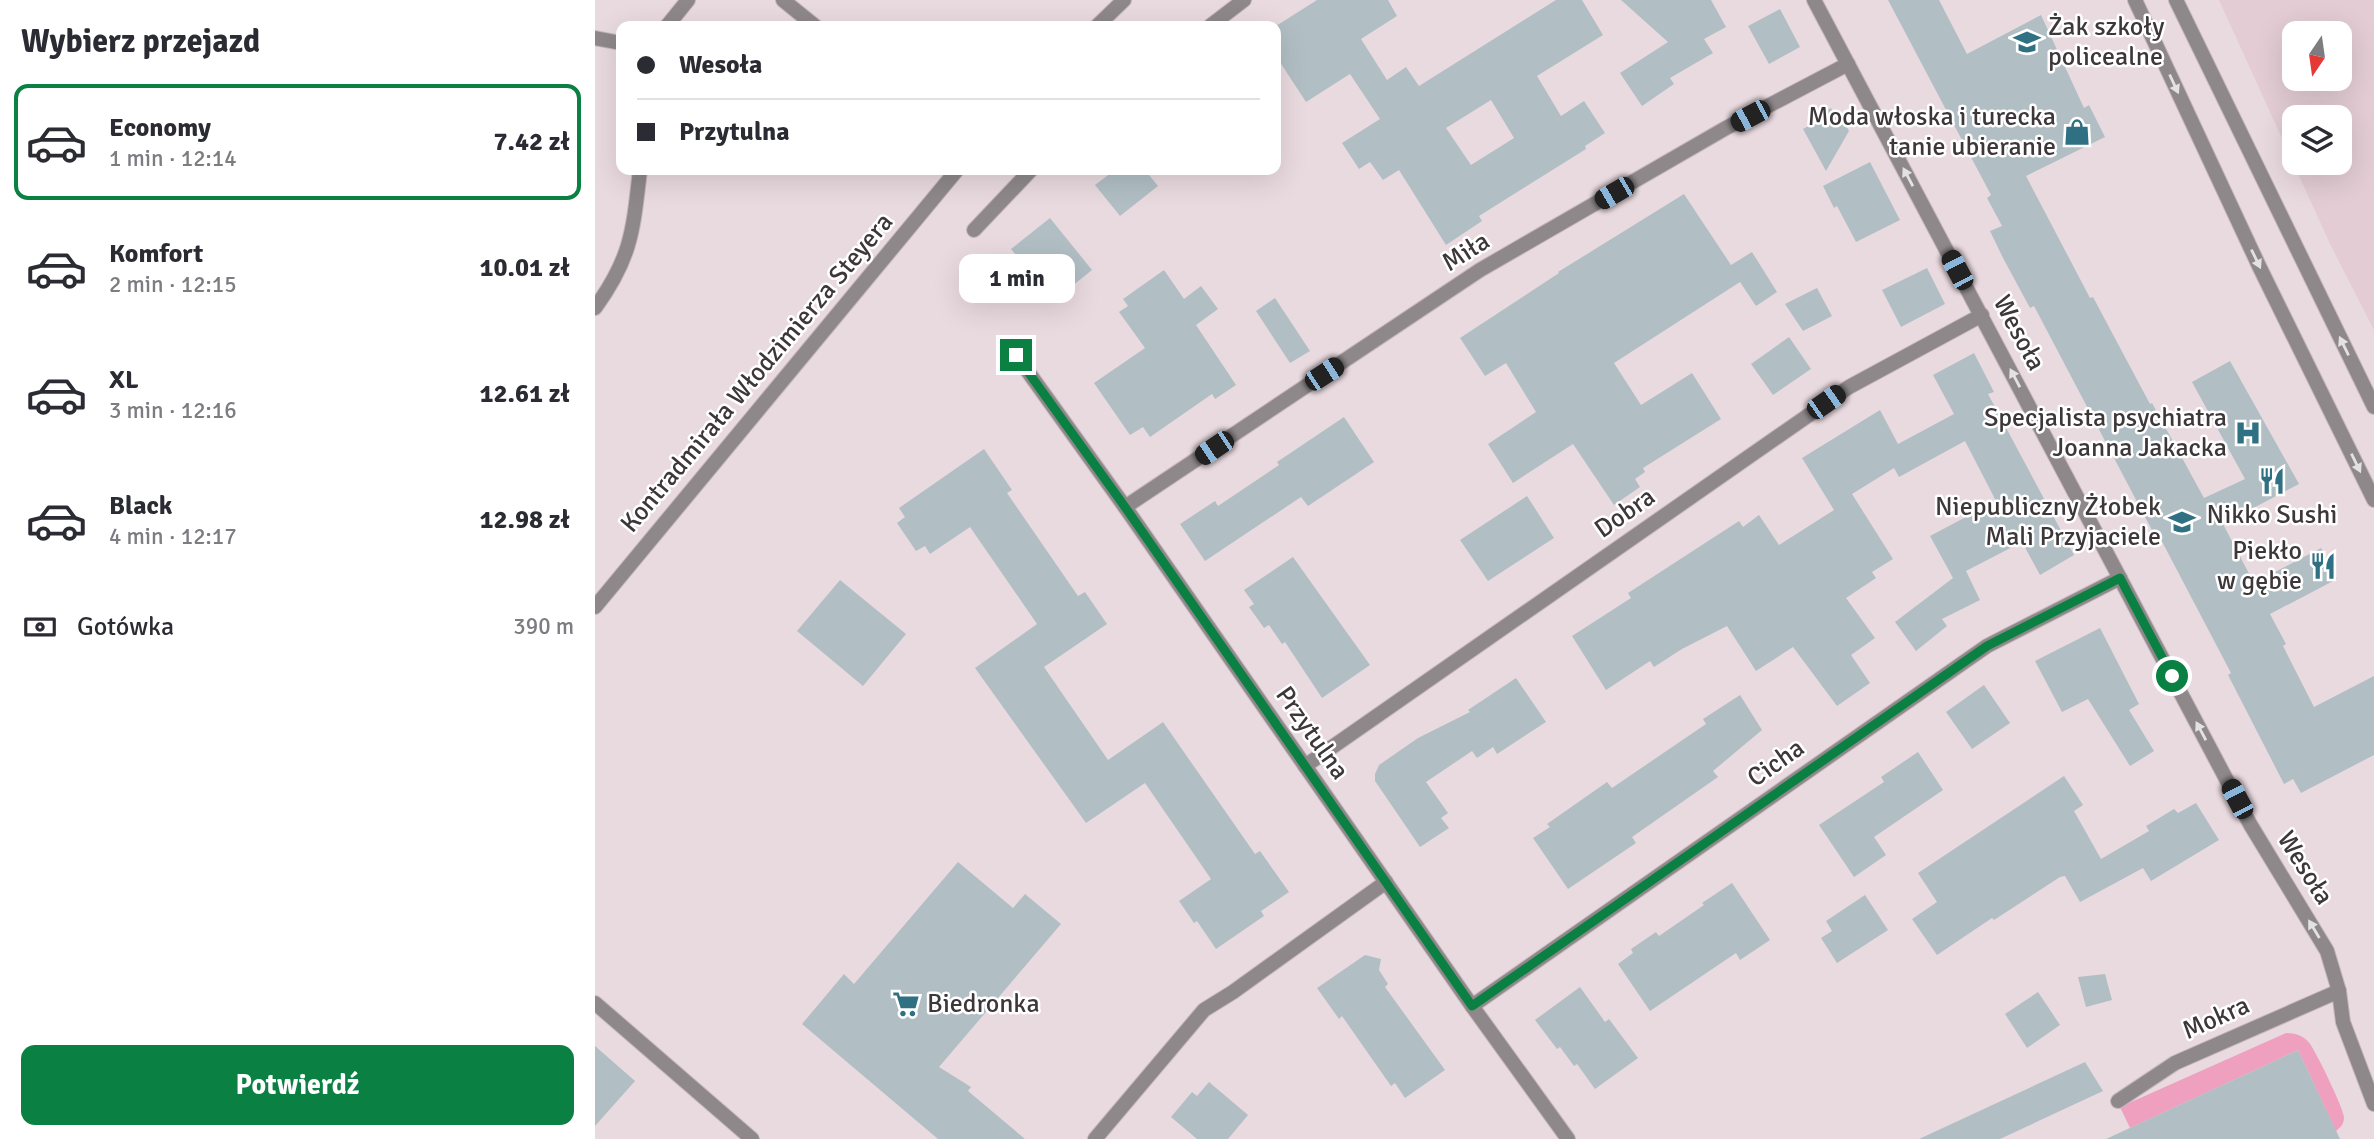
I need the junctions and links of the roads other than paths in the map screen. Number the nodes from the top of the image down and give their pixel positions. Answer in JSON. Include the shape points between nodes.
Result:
{"nodes":[{"id":1,"x":688,"y":0,"type":"edge"},
{"id":2,"x":783,"y":0,"type":"edge"},
{"id":3,"x":1124,"y":0,"type":"edge"},
{"id":4,"x":1244,"y":0,"type":"edge"},
{"id":5,"x":1814,"y":0,"type":"edge"},
{"id":6,"x":2135,"y":0,"type":"edge"},
{"id":7,"x":2176,"y":0,"type":"edge"},
{"id":8,"x":671,"y":21,"type":"edge"},
{"id":9,"x":809,"y":21,"type":"edge"},
{"id":10,"x":1102,"y":21,"type":"edge"},
{"id":11,"x":1217,"y":21,"type":"edge"},
{"id":12,"x":595,"y":38,"type":"edge"},
{"id":13,"x":616,"y":42,"type":"edge"},
{"id":14,"x":1848,"y":64,"type":"junction"},
{"id":15,"x":639,"y":175,"type":"edge"},
{"id":16,"x":953,"y":175,"type":"edge"},
{"id":17,"x":1026,"y":175,"type":"edge"},
{"id":18,"x":974,"y":230,"type":"dead end"},
{"id":19,"x":595,"y":308,"type":"edge"},
{"id":20,"x":1982,"y":315,"type":"junction"},
{"id":21,"x":1016,"y":355,"type":"dead end"},
{"id":22,"x":2374,"y":407,"type":"edge"},
{"id":23,"x":2374,"y":500,"type":"edge"},
{"id":24,"x":1125,"y":507,"type":"junction"},
{"id":25,"x":2120,"y":578,"type":"junction"},
{"id":26,"x":595,"y":607,"type":"edge"},
{"id":27,"x":1305,"y":766,"type":"junction"},
{"id":28,"x":1386,"y":882,"type":"junction"},
{"id":29,"x":2339,"y":991,"type":"junction"},
{"id":30,"x":595,"y":1003,"type":"edge"},
{"id":31,"x":1472,"y":1006,"type":"junction"},
{"id":32,"x":2118,"y":1101,"type":"dead end"},
{"id":33,"x":2374,"y":1104,"type":"edge"},
{"id":34,"x":752,"y":1139,"type":"edge"},
{"id":35,"x":1095,"y":1139,"type":"edge"},
{"id":36,"x":1568,"y":1139,"type":"edge"}],
"edges":[{"from":1,"to":8,"type":"street"},
{"from":2,"to":9,"type":"street"},
{"from":3,"to":10,"type":"street"},
{"from":4,"to":11,"type":"street"},
{"from":5,"to":14,"type":"street","name":"Wesoła"},
{"from":6,"to":23,"type":"street","one_way":true},
{"from":22,"to":7,"type":"street","one_way":true},
{"from":12,"to":13,"type":"street"},
{"from":20,"to":14,"type":"street","name":"Wesoła","one_way":true},
{"from":14,"to":24,"type":"street","name":"Miła","via":[[1726,128],[1479,270]]},
{"from":15,"to":19,"type":"street","via":[[629,246]]},
{"from":16,"to":26,"type":"street","name":"Kontradmirała Włodzimierza Steyera"},
{"from":17,"to":18,"type":"street"},
{"from":25,"to":20,"type":"street","name":"Wesoła","one_way":true},
{"from":20,"to":27,"type":"street","name":"Dobra","via":[[1849,387]]},
{"from":21,"to":24,"type":"street","name":"Przytulna"},
{"from":24,"to":27,"type":"street","name":"Przytulna"},
{"from":29,"to":25,"type":"street","name":"Wesoła","one_way":true,"via":[[2327,951],[2250,824]]},
{"from":25,"to":31,"type":"street","name":"Cicha","via":[[1987,646]]},
{"from":27,"to":28,"type":"street","name":"Przytulna"},
{"from":28,"to":31,"type":"street","name":"Przytulna"},
{"from":28,"to":35,"type":"street","via":[[1203,1010]]},
{"from":29,"to":32,"type":"street","name":"Mokra","via":[[2175,1063]]},
{"from":29,"to":33,"type":"street","name":"Wesoła","via":[[2343,1021]]},
{"from":30,"to":34,"type":"street"},
{"from":31,"to":36,"type":"street","name":"Przytulna"}]}
